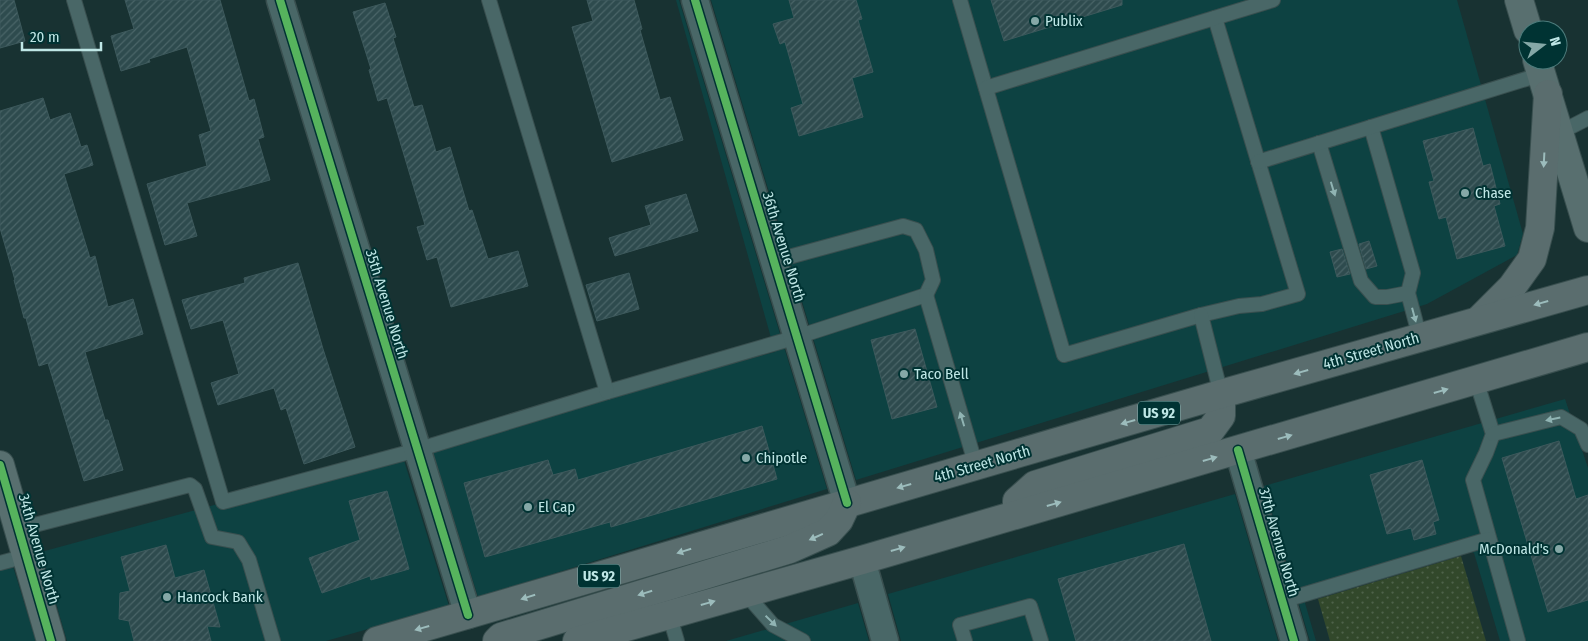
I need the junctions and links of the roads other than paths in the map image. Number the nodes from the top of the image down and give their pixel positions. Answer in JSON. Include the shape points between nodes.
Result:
{"nodes":[{"id":1,"x":74,"y":0,"type":"edge"},
{"id":2,"x":280,"y":0,"type":"edge"},
{"id":3,"x":489,"y":0,"type":"edge"},
{"id":4,"x":695,"y":0,"type":"edge"},
{"id":5,"x":960,"y":0,"type":"edge"},
{"id":6,"x":1274,"y":0,"type":"edge"},
{"id":7,"x":1519,"y":0,"type":"edge"},
{"id":8,"x":1215,"y":18,"type":"junction"},
{"id":9,"x":1525,"y":20,"type":"edge"},
{"id":10,"x":1542,"y":76,"type":"edge"},
{"id":11,"x":986,"y":88,"type":"junction"},
{"id":12,"x":1588,"y":118,"type":"edge"},
{"id":13,"x":1371,"y":127,"type":"junction"},
{"id":14,"x":1559,"y":132,"type":"junction"},
{"id":15,"x":1319,"y":143,"type":"junction"},
{"id":16,"x":1258,"y":162,"type":"junction"},
{"id":17,"x":1588,"y":228,"type":"edge"},
{"id":18,"x":774,"y":261,"type":"junction"},
{"id":19,"x":1588,"y":290,"type":"edge"},
{"id":20,"x":1408,"y":293,"type":"junction"},
{"id":21,"x":926,"y":295,"type":"junction"},
{"id":22,"x":1201,"y":314,"type":"junction"},
{"id":23,"x":1478,"y":321,"type":"junction"},
{"id":24,"x":797,"y":337,"type":"junction"},
{"id":25,"x":1420,"y":338,"type":"junction"},
{"id":26,"x":1588,"y":347,"type":"edge"},
{"id":27,"x":1476,"y":380,"type":"junction"},
{"id":28,"x":608,"y":392,"type":"junction"},
{"id":29,"x":1221,"y":394,"type":"junction"},
{"id":30,"x":1493,"y":434,"type":"junction"},
{"id":31,"x":1588,"y":445,"type":"edge"},
{"id":32,"x":417,"y":450,"type":"junction"},
{"id":33,"x":1238,"y":450,"type":"junction"},
{"id":34,"x":0,"y":465,"type":"edge"},
{"id":35,"x":976,"y":466,"type":"junction"},
{"id":36,"x":848,"y":503,"type":"junction"},
{"id":37,"x":1017,"y":514,"type":"junction"},
{"id":38,"x":19,"y":529,"type":"junction"},
{"id":39,"x":1489,"y":539,"type":"junction"},
{"id":40,"x":26,"y":556,"type":"junction"},
{"id":41,"x":862,"y":560,"type":"junction"},
{"id":42,"x":0,"y":563,"type":"edge"},
{"id":43,"x":745,"y":593,"type":"junction"},
{"id":44,"x":1282,"y":601,"type":"junction"},
{"id":45,"x":669,"y":614,"type":"junction"},
{"id":46,"x":468,"y":615,"type":"junction"},
{"id":47,"x":636,"y":633,"type":"edge"},
{"id":48,"x":51,"y":641,"type":"edge"},
{"id":49,"x":272,"y":641,"type":"edge"},
{"id":50,"x":377,"y":641,"type":"edge"},
{"id":51,"x":497,"y":641,"type":"edge"},
{"id":52,"x":577,"y":641,"type":"edge"},
{"id":53,"x":677,"y":641,"type":"edge"},
{"id":54,"x":803,"y":641,"type":"edge"},
{"id":55,"x":885,"y":641,"type":"edge"},
{"id":56,"x":965,"y":641,"type":"edge"},
{"id":57,"x":1041,"y":641,"type":"edge"},
{"id":58,"x":1294,"y":641,"type":"edge"},
{"id":59,"x":1518,"y":641,"type":"edge"}],
"edges":[{"from":1,"to":32,"type":"lane","via":[[223,502]]},
{"from":2,"to":32,"type":"street","name":"35th Avenue North"},
{"from":3,"to":28,"type":"lane"},
{"from":4,"to":18,"type":"street","name":"36th Avenue North"},
{"from":5,"to":11,"type":"lane"},
{"from":6,"to":8,"type":"lane"},
{"from":7,"to":9,"type":"street"},
{"from":8,"to":11,"type":"lane"},
{"from":8,"to":16,"type":"lane"},
{"from":10,"to":13,"type":"lane"},
{"from":10,"to":14,"type":"street"},
{"from":10,"to":23,"type":"main road","one_way":true,"via":[[1540,228],[1532,259],[1512,287]]},
{"from":11,"to":22,"type":"lane","via":[[1064,355]]},
{"from":12,"to":14,"type":"lane"},
{"from":13,"to":15,"type":"lane"},
{"from":13,"to":20,"type":"lane","via":[[1413,273]]},
{"from":14,"to":17,"type":"street"},
{"from":15,"to":16,"type":"lane"},
{"from":15,"to":20,"type":"lane","one_way":true,"via":[[1361,281],[1375,296]]},
{"from":16,"to":22,"type":"lane","via":[[1298,294],[1262,304]]},
{"from":18,"to":21,"type":"lane","via":[[903,226],[916,230],[926,250],[933,280]]},
{"from":18,"to":24,"type":"street","name":"36th Avenue North"},
{"from":19,"to":23,"type":"main road","name":"4th Street North","number":"US 92","one_way":true},
{"from":20,"to":25,"type":"lane","one_way":true},
{"from":21,"to":24,"type":"lane"},
{"from":35,"to":21,"type":"lane","one_way":true},
{"from":22,"to":29,"type":"lane"},
{"from":23,"to":25,"type":"main road","name":"4th Street North","number":"US 92"},
{"from":24,"to":28,"type":"lane"},
{"from":24,"to":36,"type":"street","name":"36th Avenue North"},
{"from":25,"to":29,"type":"main road","name":"4th Street North","number":"US 92","one_way":true},
{"from":26,"to":27,"type":"main road"},
{"from":27,"to":30,"type":"lane"},
{"from":33,"to":27,"type":"main road","one_way":true},
{"from":28,"to":32,"type":"lane"},
{"from":29,"to":35,"type":"main road","name":"4th Street North","number":"US 92","one_way":true},
{"from":29,"to":37,"type":"main road","via":[[1221,416],[1210,431],[1034,485],[1017,501]]},
{"from":31,"to":30,"type":"lane","one_way":true,"via":[[1581,429],[1561,417]]},
{"from":30,"to":39,"type":"lane","via":[[1473,480]]},
{"from":32,"to":46,"type":"street","name":"35th Avenue North"},
{"from":37,"to":33,"type":"main road","one_way":true},
{"from":33,"to":44,"type":"street","name":"37th Avenue North"},
{"from":34,"to":38,"type":"street","name":"34th Avenue North"},
{"from":35,"to":36,"type":"main road","name":"4th Street North","number":"US 92","one_way":true},
{"from":36,"to":46,"type":"main road","name":"4th Street North","number":"US 92","one_way":true},
{"from":36,"to":51,"type":"main road","one_way":true,"via":[[828,532],[790,549],[501,637]]},
{"from":41,"to":37,"type":"main road","one_way":true},
{"from":38,"to":40,"type":"street","name":"34th Avenue North"},
{"from":38,"to":49,"type":"lane","via":[[190,485],[195,489],[212,537],[238,542],[249,560]]},
{"from":39,"to":44,"type":"lane"},
{"from":39,"to":59,"type":"lane"},
{"from":40,"to":42,"type":"lane"},
{"from":40,"to":48,"type":"street","name":"34th Avenue North"},
{"from":41,"to":43,"type":"main road"},
{"from":41,"to":55,"type":"street"},
{"from":45,"to":43,"type":"main road","one_way":true},
{"from":43,"to":54,"type":"lane","one_way":true,"via":[[774,625]]},
{"from":44,"to":58,"type":"street","name":"37th Avenue North"},
{"from":45,"to":47,"type":"main road"},
{"from":45,"to":53,"type":"lane"},
{"from":46,"to":50,"type":"main road","name":"4th Street North","number":"US 92","one_way":true},
{"from":47,"to":52,"type":"main road"},
{"from":56,"to":57,"type":"lane","via":[[960,625],[1030,606]]}]}
